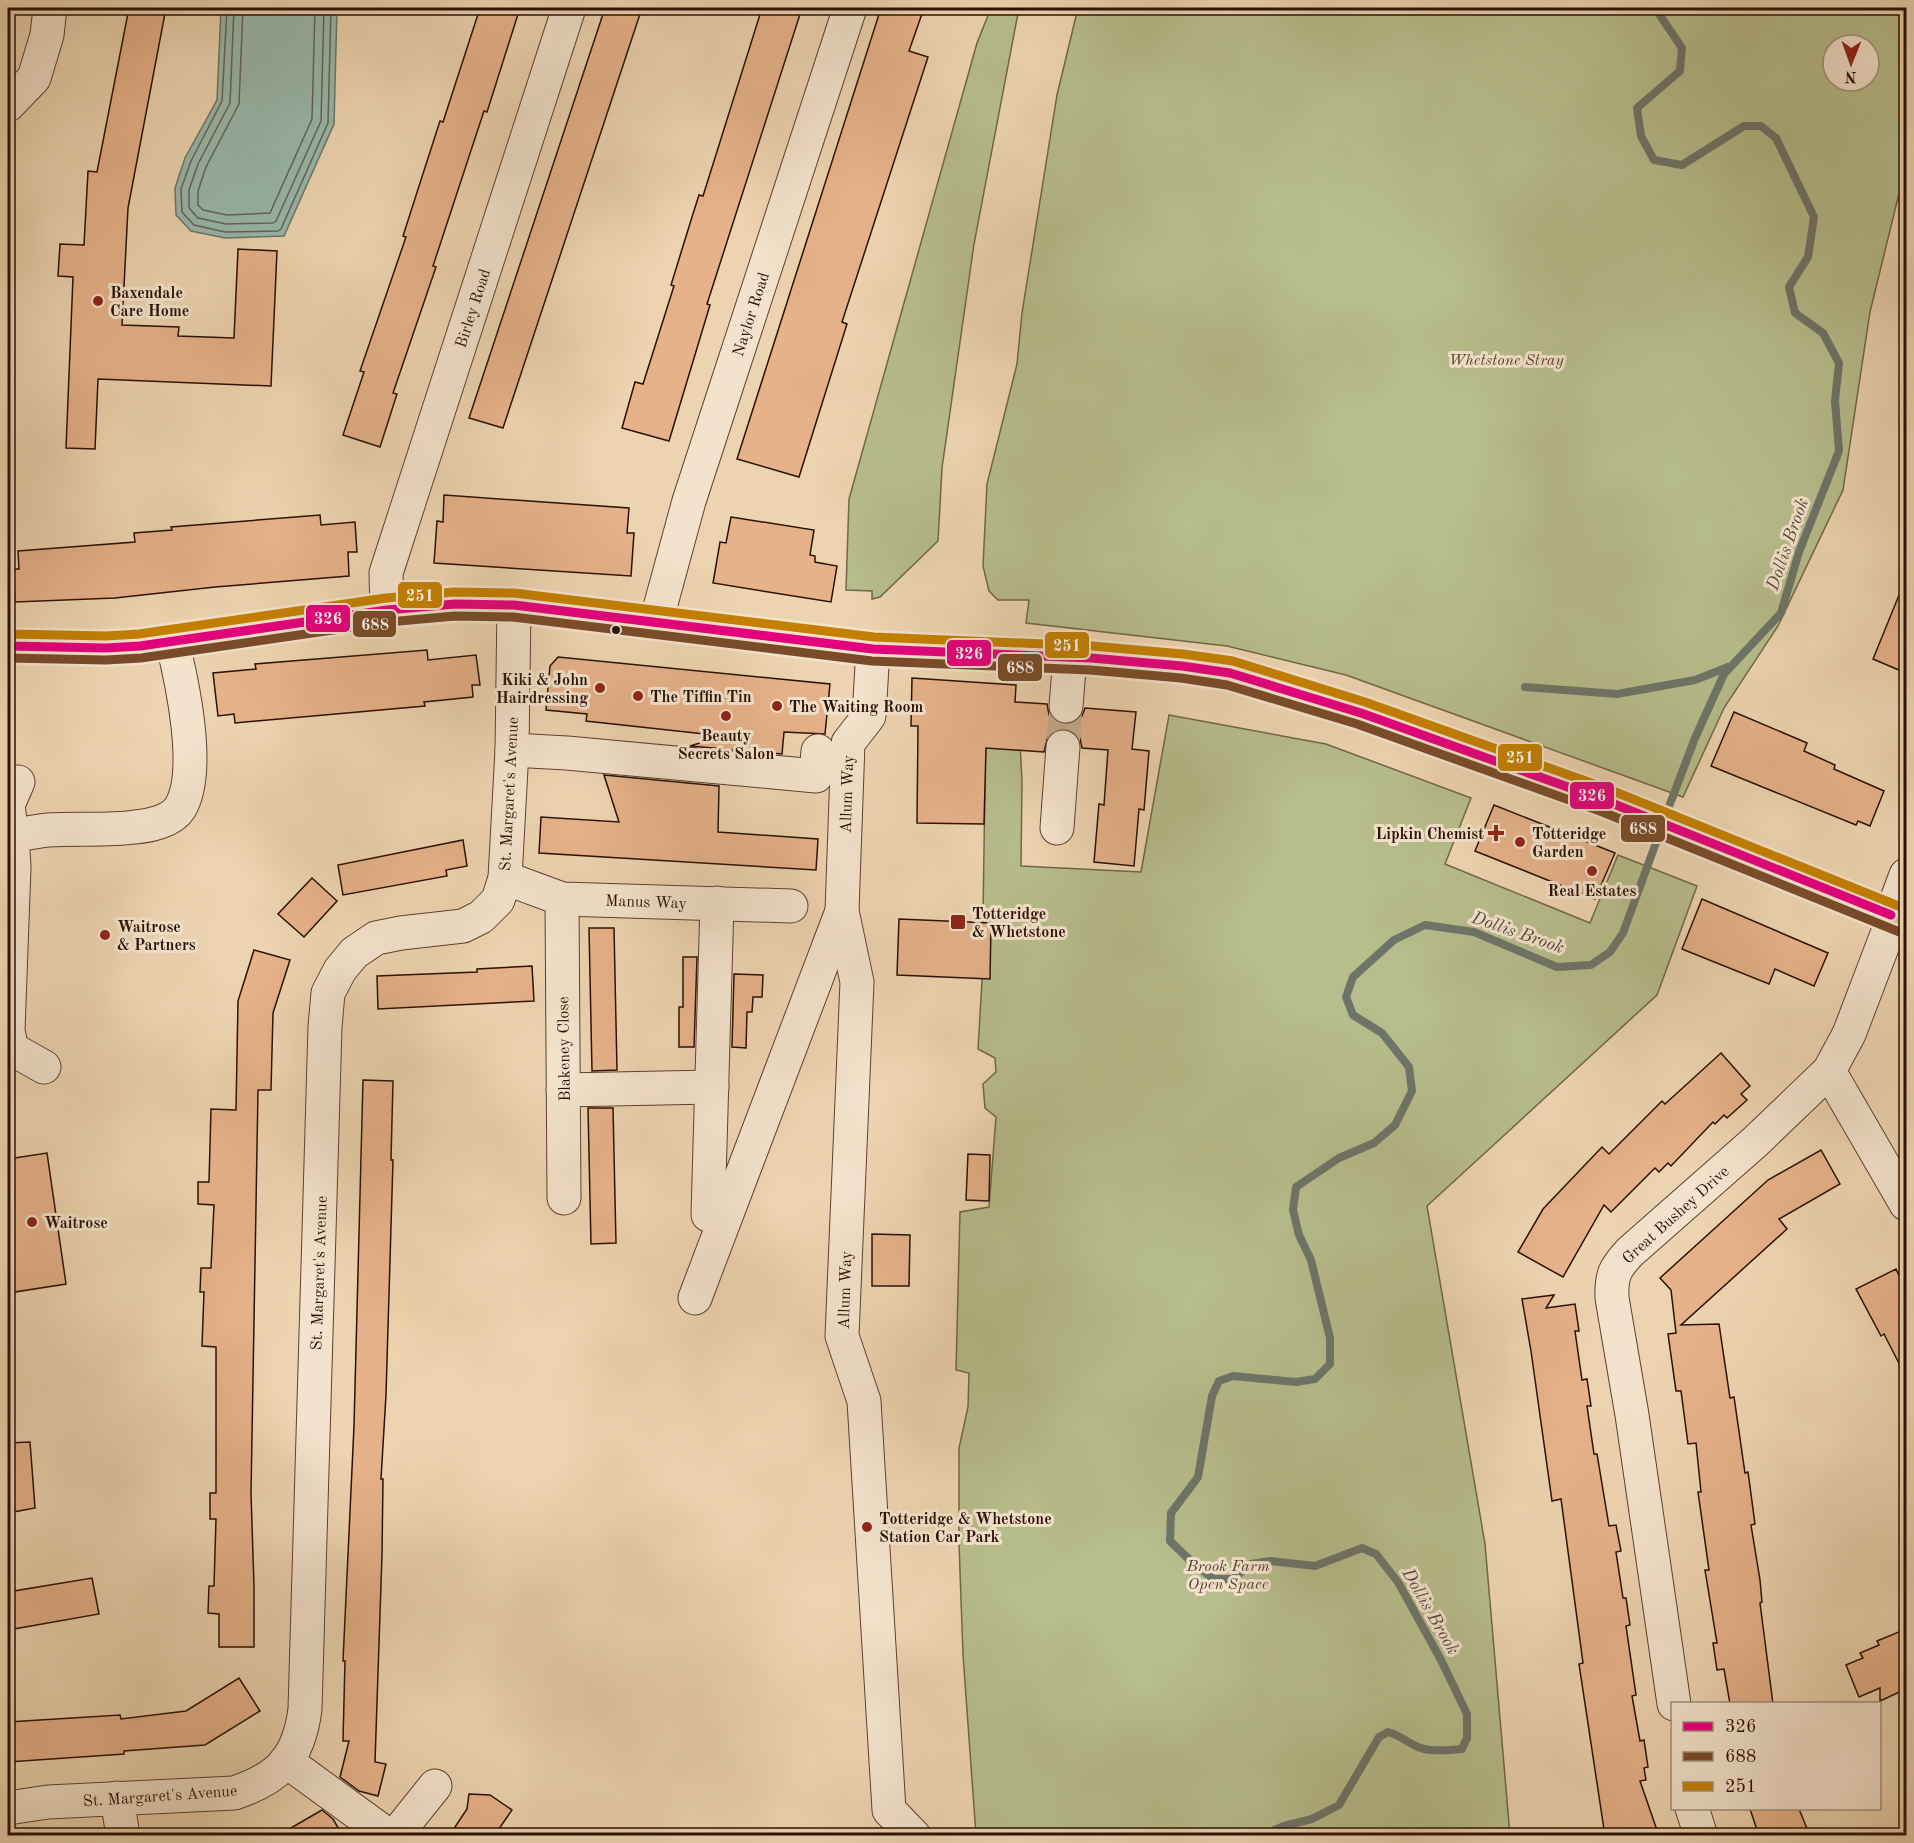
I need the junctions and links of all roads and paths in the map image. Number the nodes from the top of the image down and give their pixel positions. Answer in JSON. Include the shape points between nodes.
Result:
{"nodes":[{"id":1,"x":50,"y":8,"type":"edge"},
{"id":2,"x":569,"y":8,"type":"edge"},
{"id":3,"x":850,"y":8,"type":"edge"},
{"id":4,"x":8,"y":105,"type":"edge"},
{"id":5,"x":514,"y":605,"type":"junction"},
{"id":6,"x":387,"y":610,"type":"junction"},
{"id":7,"x":656,"y":622,"type":"junction"},
{"id":8,"x":172,"y":641,"type":"junction"},
{"id":9,"x":8,"y":646,"type":"edge"},
{"id":10,"x":873,"y":649,"type":"junction"},
{"id":11,"x":1070,"y":657,"type":"junction"},
{"id":12,"x":1066,"y":706,"type":"tunnel mouth"},
{"id":13,"x":1063,"y":747,"type":"tunnel mouth"},
{"id":14,"x":512,"y":750,"type":"junction"},
{"id":15,"x":818,"y":751,"type":"dead end"},
{"id":16,"x":18,"y":782,"type":"dead end"},
{"id":17,"x":1057,"y":828,"type":"dead end"},
{"id":18,"x":12,"y":836,"type":"junction"},
{"id":19,"x":1906,"y":876,"type":"edge"},
{"id":20,"x":505,"y":878,"type":"junction"},
{"id":21,"x":10,"y":889,"type":"edge"},
{"id":22,"x":561,"y":899,"type":"junction"},
{"id":23,"x":717,"y":903,"type":"junction"},
{"id":24,"x":791,"y":906,"type":"dead end"},
{"id":25,"x":842,"y":911,"type":"junction"},
{"id":26,"x":1897,"y":918,"type":"edge"},
{"id":27,"x":10,"y":1051,"type":"edge"},
{"id":28,"x":44,"y":1067,"type":"dead end"},
{"id":29,"x":1829,"y":1071,"type":"junction"},
{"id":30,"x":712,"y":1087,"type":"junction"},
{"id":31,"x":563,"y":1090,"type":"junction"},
{"id":32,"x":564,"y":1198,"type":"dead end"},
{"id":33,"x":1906,"y":1204,"type":"edge"},
{"id":34,"x":708,"y":1215,"type":"dead end"},
{"id":35,"x":695,"y":1298,"type":"dead end"},
{"id":36,"x":1674,"y":1702,"type":"edge"},
{"id":37,"x":286,"y":1761,"type":"junction"},
{"id":38,"x":435,"y":1785,"type":"dead end"},
{"id":39,"x":117,"y":1798,"type":"junction"},
{"id":40,"x":8,"y":1808,"type":"edge"},
{"id":41,"x":1692,"y":1810,"type":"edge"},
{"id":42,"x":123,"y":1836,"type":"edge"},
{"id":43,"x":389,"y":1836,"type":"edge"},
{"id":44,"x":395,"y":1836,"type":"edge"},
{"id":45,"x":914,"y":1836,"type":"edge"},
{"id":46,"x":1701,"y":1836,"type":"edge"}],
"edges":[{"from":1,"to":4,"type":"street","via":[[47,35],[34,78]]},
{"from":2,"to":6,"type":"street","name":"Birley Road","via":[[386,573]]},
{"from":3,"to":7,"type":"street","name":"Naylor Road","via":[[689,501]]},
{"from":5,"to":6,"type":"main road","via":[[454,604]]},
{"from":5,"to":7,"type":"main road"},
{"from":5,"to":14,"type":"street","name":"St. Margaret's Avenue"},
{"from":6,"to":8,"type":"main road"},
{"from":7,"to":10,"type":"main road"},
{"from":8,"to":9,"type":"main road","via":[[106,648]]},
{"from":8,"to":18,"type":"street","via":[[182,683],[189,747],[190,776],[180,809],[168,819],[135,827],[47,830]]},
{"from":10,"to":11,"type":"main road"},
{"from":10,"to":25,"type":"street","name":"Allum Way","via":[[869,716],[848,743]]},
{"from":11,"to":12,"type":"street"},
{"from":11,"to":26,"type":"main road","via":[[1230,673],[1361,712],[1604,800]]},
{"from":13,"to":17,"type":"street"},
{"from":14,"to":15,"type":"street","via":[[816,776]]},
{"from":14,"to":20,"type":"street","name":"St. Margaret's Avenue"},
{"from":16,"to":18,"type":"street","via":[[9,805]]},
{"from":18,"to":21,"type":"street"},
{"from":19,"to":26,"type":"street","name":"Great Bushey Drive"},
{"from":20,"to":22,"type":"street","name":"Manus Way"},
{"from":20,"to":37,"type":"street","name":"St. Margaret's Avenue","via":[[498,900],[464,927],[376,938],[354,953],[328,993],[305,1709],[303,1729]]},
{"from":21,"to":27,"type":"street"},
{"from":22,"to":23,"type":"street","name":"Manus Way"},
{"from":22,"to":31,"type":"street","name":"Blakeney Close"},
{"from":23,"to":24,"type":"street","name":"Manus Way"},
{"from":23,"to":30,"type":"street"},
{"from":25,"to":35,"type":"street","name":"Allum Way"},
{"from":25,"to":45,"type":"street","name":"Allum Way","via":[[856,982],[842,1336],[864,1401],[889,1810]]},
{"from":26,"to":29,"type":"street","name":"Great Bushey Drive"},
{"from":27,"to":28,"type":"street"},
{"from":29,"to":33,"type":"street"},
{"from":29,"to":36,"type":"street","name":"Great Bushey Drive","via":[[1630,1252],[1611,1279]]},
{"from":30,"to":31,"type":"street"},
{"from":30,"to":34,"type":"street"},
{"from":31,"to":32,"type":"street","name":"Blakeney Close"},
{"from":37,"to":39,"type":"street","name":"St. Margaret's Avenue","via":[[259,1785],[234,1793]]},
{"from":37,"to":43,"type":"street"},
{"from":38,"to":44,"type":"street"},
{"from":39,"to":40,"type":"street","name":"St. Margaret's Avenue"},
{"from":39,"to":42,"type":"street"},
{"from":41,"to":46,"type":"street"}]}
